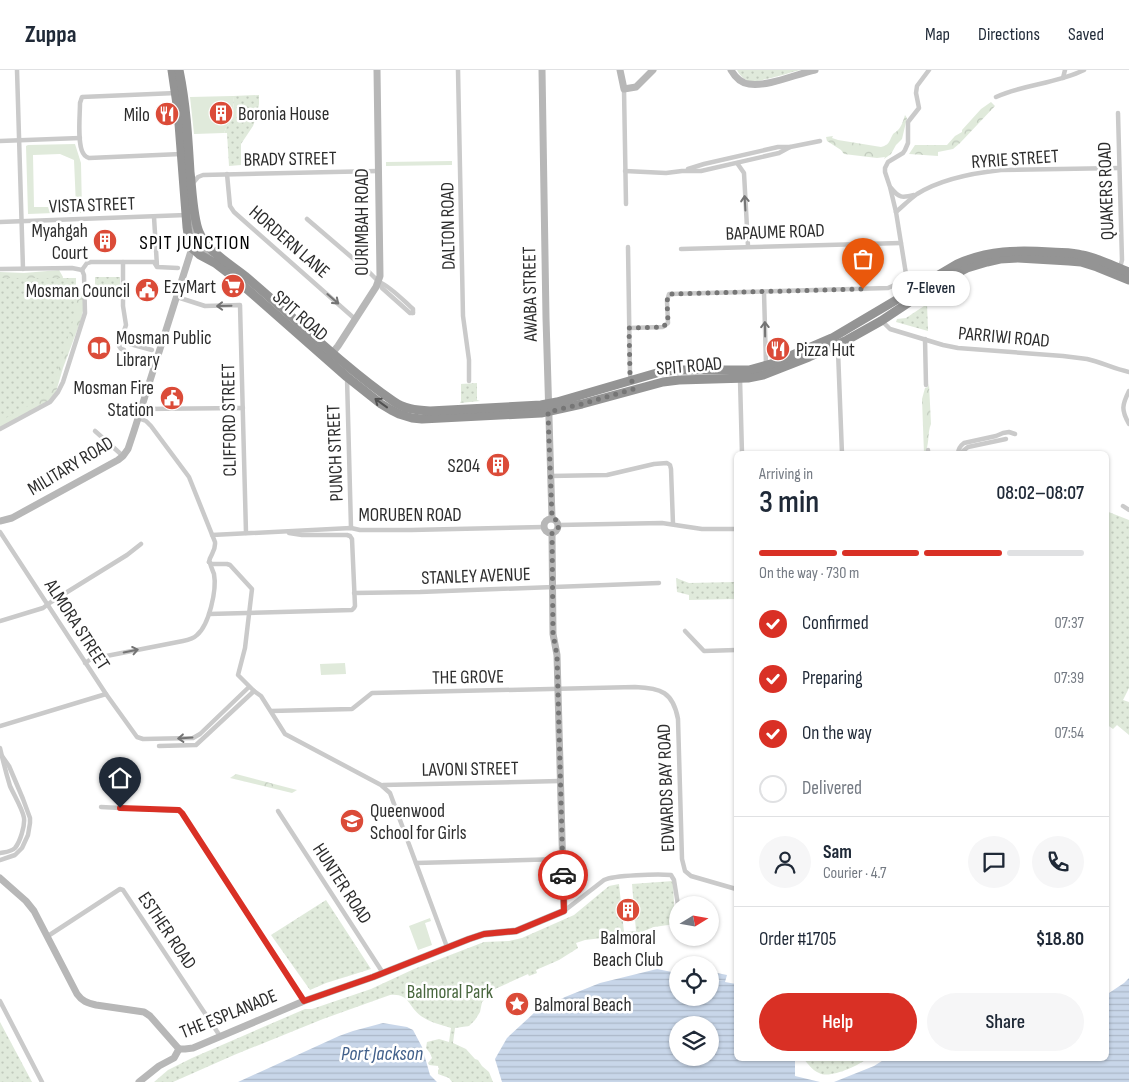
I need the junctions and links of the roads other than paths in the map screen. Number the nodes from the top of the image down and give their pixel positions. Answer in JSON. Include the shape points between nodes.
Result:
{"nodes":[{"id":1,"x":17,"y":70,"type":"edge"},
{"id":2,"x":172,"y":70,"type":"edge"},
{"id":3,"x":179,"y":70,"type":"edge"},
{"id":4,"x":377,"y":70,"type":"edge"},
{"id":5,"x":458,"y":70,"type":"edge"},
{"id":6,"x":542,"y":70,"type":"edge"},
{"id":7,"x":620,"y":70,"type":"edge"},
{"id":8,"x":653,"y":70,"type":"edge"},
{"id":9,"x":731,"y":70,"type":"edge"},
{"id":10,"x":815,"y":70,"type":"edge"},
{"id":11,"x":929,"y":70,"type":"edge"},
{"id":12,"x":1065,"y":70,"type":"edge"},
{"id":13,"x":1084,"y":70,"type":"edge"},
{"id":14,"x":1063,"y":78,"type":"junction"},
{"id":15,"x":624,"y":90,"type":"junction"},
{"id":16,"x":176,"y":93,"type":"junction"},
{"id":17,"x":996,"y":97,"type":"dead end"},
{"id":18,"x":1118,"y":113,"type":"dead end"},
{"id":19,"x":80,"y":138,"type":"junction"},
{"id":20,"x":20,"y":140,"type":"junction"},
{"id":21,"x":0,"y":141,"type":"edge"},
{"id":22,"x":820,"y":141,"type":"dead end"},
{"id":23,"x":790,"y":147,"type":"junction"},
{"id":24,"x":185,"y":154,"type":"junction"},
{"id":25,"x":737,"y":163,"type":"junction"},
{"id":26,"x":1119,"y":168,"type":"junction"},
{"id":27,"x":196,"y":170,"type":"junction"},
{"id":28,"x":378,"y":171,"type":"junction"},
{"id":29,"x":625,"y":171,"type":"junction"},
{"id":30,"x":682,"y":171,"type":"junction"},
{"id":31,"x":227,"y":174,"type":"junction"},
{"id":32,"x":192,"y":185,"type":"junction"},
{"id":33,"x":890,"y":187,"type":"junction"},
{"id":34,"x":916,"y":195,"type":"junction"},
{"id":35,"x":194,"y":203,"type":"junction"},
{"id":36,"x":626,"y":204,"type":"dead end"},
{"id":37,"x":896,"y":212,"type":"junction"},
{"id":38,"x":186,"y":215,"type":"junction"},
{"id":39,"x":154,"y":216,"type":"junction"},
{"id":40,"x":307,"y":218,"type":"dead end"},
{"id":41,"x":22,"y":221,"type":"junction"},
{"id":42,"x":0,"y":222,"type":"edge"},
{"id":43,"x":202,"y":239,"type":"joint"},
{"id":44,"x":901,"y":242,"type":"junction"},
{"id":45,"x":748,"y":246,"type":"junction"},
{"id":46,"x":628,"y":247,"type":"dead end"},
{"id":47,"x":192,"y":248,"type":"junction"},
{"id":48,"x":681,"y":249,"type":"dead end"},
{"id":49,"x":221,"y":258,"type":"junction"},
{"id":50,"x":124,"y":262,"type":"junction"},
{"id":51,"x":157,"y":267,"type":"junction"},
{"id":52,"x":178,"y":268,"type":"dead end"},
{"id":53,"x":0,"y":269,"type":"edge"},
{"id":54,"x":23,"y":269,"type":"junction"},
{"id":55,"x":1120,"y":269,"type":"junction"},
{"id":56,"x":82,"y":270,"type":"junction"},
{"id":57,"x":1129,"y":272,"type":"edge"},
{"id":58,"x":908,"y":279,"type":"junction"},
{"id":59,"x":1129,"y":280,"type":"edge"},
{"id":60,"x":379,"y":282,"type":"junction"},
{"id":61,"x":764,"y":292,"type":"junction"},
{"id":62,"x":913,"y":295,"type":"junction"},
{"id":63,"x":177,"y":297,"type":"junction"},
{"id":64,"x":355,"y":319,"type":"junction"},
{"id":65,"x":881,"y":320,"type":"junction"},
{"id":66,"x":629,"y":328,"type":"junction"},
{"id":67,"x":925,"y":339,"type":"junction"},
{"id":68,"x":834,"y":342,"type":"junction"},
{"id":69,"x":130,"y":344,"type":"dead end"},
{"id":70,"x":152,"y":350,"type":"dead end"},
{"id":71,"x":330,"y":356,"type":"junction"},
{"id":72,"x":148,"y":364,"type":"dead end"},
{"id":73,"x":766,"y":366,"type":"junction"},
{"id":74,"x":1129,"y":372,"type":"edge"},
{"id":75,"x":739,"y":374,"type":"junction"},
{"id":76,"x":348,"y":377,"type":"junction"},
{"id":77,"x":469,"y":380,"type":"dead end"},
{"id":78,"x":632,"y":384,"type":"junction"},
{"id":79,"x":926,"y":385,"type":"dead end"},
{"id":80,"x":1129,"y":391,"type":"edge"},
{"id":81,"x":243,"y":408,"type":"junction"},
{"id":82,"x":548,"y":408,"type":"junction"},
{"id":83,"x":141,"y":409,"type":"junction"},
{"id":84,"x":138,"y":418,"type":"junction"},
{"id":85,"x":1129,"y":424,"type":"edge"},
{"id":86,"x":0,"y":429,"type":"edge"},
{"id":87,"x":95,"y":431,"type":"dead end"},
{"id":88,"x":1015,"y":434,"type":"dead end"},
{"id":89,"x":1006,"y":439,"type":"dead end"},
{"id":90,"x":742,"y":451,"type":"edge"},
{"id":91,"x":842,"y":451,"type":"edge"},
{"id":92,"x":958,"y":451,"type":"edge"},
{"id":93,"x":964,"y":451,"type":"edge"},
{"id":94,"x":123,"y":456,"type":"junction"},
{"id":95,"x":550,"y":476,"type":"junction"},
{"id":96,"x":1123,"y":506,"type":"dead end"},
{"id":97,"x":1129,"y":510,"type":"edge"},
{"id":98,"x":552,"y":518,"type":"junction"},
{"id":99,"x":0,"y":521,"type":"edge"},
{"id":100,"x":673,"y":524,"type":"junction"},
{"id":101,"x":559,"y":526,"type":"junction"},
{"id":102,"x":544,"y":527,"type":"junction"},
{"id":103,"x":351,"y":528,"type":"junction"},
{"id":104,"x":734,"y":528,"type":"edge"},
{"id":105,"x":0,"y":532,"type":"edge"},
{"id":106,"x":277,"y":532,"type":"junction"},
{"id":107,"x":246,"y":533,"type":"junction"},
{"id":108,"x":552,"y":533,"type":"junction"},
{"id":109,"x":212,"y":535,"type":"junction"},
{"id":110,"x":141,"y":544,"type":"dead end"},
{"id":111,"x":209,"y":562,"type":"junction"},
{"id":112,"x":659,"y":583,"type":"dead end"},
{"id":113,"x":552,"y":586,"type":"junction"},
{"id":114,"x":354,"y":593,"type":"junction"},
{"id":115,"x":47,"y":605,"type":"junction"},
{"id":116,"x":249,"y":612,"type":"junction"},
{"id":117,"x":209,"y":614,"type":"junction"},
{"id":118,"x":0,"y":621,"type":"edge"},
{"id":119,"x":685,"y":631,"type":"dead end"},
{"id":120,"x":734,"y":650,"type":"edge"},
{"id":121,"x":85,"y":663,"type":"junction"},
{"id":122,"x":249,"y":686,"type":"junction"},
{"id":123,"x":558,"y":689,"type":"junction"},
{"id":124,"x":254,"y":691,"type":"junction"},
{"id":125,"x":106,"y":694,"type":"junction"},
{"id":126,"x":669,"y":697,"type":"joint"},
{"id":127,"x":271,"y":711,"type":"junction"},
{"id":128,"x":0,"y":726,"type":"edge"},
{"id":129,"x":159,"y":746,"type":"dead end"},
{"id":130,"x":0,"y":748,"type":"edge"},
{"id":131,"x":2,"y":756,"type":"junction"},
{"id":132,"x":560,"y":781,"type":"junction"},
{"id":133,"x":381,"y":785,"type":"junction"},
{"id":134,"x":101,"y":807,"type":"dead end"},
{"id":135,"x":278,"y":810,"type":"dead end"},
{"id":136,"x":0,"y":853,"type":"edge"},
{"id":137,"x":562,"y":858,"type":"junction"},
{"id":138,"x":0,"y":860,"type":"edge"},
{"id":139,"x":416,"y":863,"type":"junction"},
{"id":140,"x":0,"y":878,"type":"edge"},
{"id":141,"x":734,"y":888,"type":"edge"},
{"id":142,"x":677,"y":896,"type":"edge"},
{"id":143,"x":564,"y":911,"type":"junction"},
{"id":144,"x":48,"y":936,"type":"junction"},
{"id":145,"x":447,"y":947,"type":"junction"},
{"id":146,"x":383,"y":973,"type":"junction"},
{"id":147,"x":304,"y":1001,"type":"junction"},
{"id":148,"x":0,"y":1002,"type":"edge"},
{"id":149,"x":220,"y":1036,"type":"junction"},
{"id":150,"x":179,"y":1049,"type":"junction"},
{"id":151,"x":42,"y":1082,"type":"edge"},
{"id":152,"x":140,"y":1082,"type":"edge"}],
"edges":[{"from":1,"to":20,"type":"street"},
{"from":2,"to":16,"type":"highway","name":"MILITARY ROAD"},
{"from":3,"to":24,"type":"highway","name":"MILITARY ROAD","via":[[186,115]]},
{"from":4,"to":28,"type":"street","name":"OURIMBAH ROAD"},
{"from":5,"to":77,"type":"street","name":"DALTON ROAD","via":[[463,316]]},
{"from":6,"to":82,"type":"street","name":"AWABA STREET"},
{"from":7,"to":15,"type":"street"},
{"from":8,"to":15,"type":"street","via":[[636,87]]},
{"from":9,"to":10,"type":"street","via":[[736,79],[748,84],[767,83]]},
{"from":11,"to":33,"type":"street","via":[[917,86],[918,108],[908,122],[907,146],[903,153],[886,164]]},
{"from":12,"to":14,"type":"street"},
{"from":13,"to":14,"type":"street"},
{"from":14,"to":17,"type":"street"},
{"from":15,"to":29,"type":"street"},
{"from":16,"to":19,"type":"street","via":[[82,96]]},
{"from":16,"to":24,"type":"highway","name":"MILITARY ROAD"},
{"from":18,"to":26,"type":"street","name":"QUAKERS ROAD"},
{"from":19,"to":20,"type":"street"},
{"from":19,"to":24,"type":"street","via":[[82,151],[89,158]]},
{"from":20,"to":21,"type":"street"},
{"from":20,"to":41,"type":"street"},
{"from":22,"to":23,"type":"street"},
{"from":23,"to":25,"type":"street","via":[[779,153]]},
{"from":23,"to":30,"type":"street","via":[[778,147]]},
{"from":24,"to":27,"type":"highway","name":"MILITARY ROAD"},
{"from":24,"to":38,"type":"highway","name":"MILITARY ROAD"},
{"from":25,"to":30,"type":"street","via":[[701,171]]},
{"from":45,"to":25,"type":"street","one_way":true,"via":[[744,173]]},
{"from":26,"to":34,"type":"street","name":"RYRIE STREET","via":[[1000,170],[947,181]]},
{"from":26,"to":55,"type":"street","name":"QUAKERS ROAD"},
{"from":27,"to":31,"type":"street","name":"BRADY STREET"},
{"from":27,"to":32,"type":"highway","name":"MILITARY ROAD"},
{"from":27,"to":32,"type":"street","via":[[196,180]]},
{"from":28,"to":31,"type":"street","name":"BRADY STREET"},
{"from":28,"to":60,"type":"street","name":"OURIMBAH ROAD"},
{"from":29,"to":30,"type":"street"},
{"from":29,"to":36,"type":"street"},
{"from":31,"to":64,"type":"street","name":"HORDERN LANE","one_way":true,"via":[[230,206],[234,212]]},
{"from":32,"to":35,"type":"highway","name":"MILITARY ROAD"},
{"from":33,"to":34,"type":"street","via":[[903,197]]},
{"from":33,"to":37,"type":"street"},
{"from":34,"to":37,"type":"street","name":"RYRIE STREET"},
{"from":35,"to":43,"type":"highway","name":"MILITARY ROAD"},
{"from":35,"to":47,"type":"street","name":"MILITARY ROAD"},
{"from":37,"to":44,"type":"street"},
{"from":38,"to":39,"type":"street","name":"VISTA STREET"},
{"from":38,"to":47,"type":"highway","name":"MILITARY ROAD"},
{"from":39,"to":41,"type":"street","name":"VISTA STREET"},
{"from":39,"to":51,"type":"street"},
{"from":40,"to":60,"type":"street"},
{"from":41,"to":42,"type":"street","name":"VISTA STREET"},
{"from":41,"to":54,"type":"street"},
{"from":43,"to":49,"type":"highway","name":"SPIT ROAD"},
{"from":44,"to":45,"type":"street","name":"BAPAUME ROAD"},
{"from":44,"to":58,"type":"street"},
{"from":45,"to":48,"type":"street","name":"BAPAUME ROAD"},
{"from":46,"to":66,"type":"street"},
{"from":47,"to":49,"type":"street","via":[[203,248]]},
{"from":47,"to":63,"type":"street","name":"MILITARY ROAD"},
{"from":47,"to":71,"type":"highway","name":"SPIT ROAD","via":[[232,276]]},
{"from":49,"to":71,"type":"highway","name":"SPIT ROAD","via":[[245,276]]},
{"from":50,"to":51,"type":"street","via":[[154,262]]},
{"from":50,"to":56,"type":"street","via":[[91,262]]},
{"from":50,"to":72,"type":"street","via":[[126,321],[119,346],[124,350],[124,356]]},
{"from":51,"to":52,"type":"street"},
{"from":53,"to":54,"type":"street"},
{"from":54,"to":56,"type":"street"},
{"from":55,"to":57,"type":"highway","name":"SPIT ROAD"},
{"from":55,"to":62,"type":"highway","name":"SPIT ROAD","via":[[1076,254],[1003,252],[964,262],[934,277]]},
{"from":56,"to":86,"type":"street","via":[[85,313],[58,392],[50,402]]},
{"from":58,"to":61,"type":"street","via":[[888,288]]},
{"from":58,"to":62,"type":"street"},
{"from":59,"to":62,"type":"highway","name":"SPIT ROAD","via":[[1081,262],[1018,258],[967,268]]},
{"from":60,"to":60,"type":"street","via":[[409,305],[413,313],[383,290]]},
{"from":60,"to":64,"type":"street","name":"OURIMBAH ROAD"},
{"from":61,"to":66,"type":"street","via":[[669,294],[665,326]]},
{"from":73,"to":61,"type":"street","one_way":true},
{"from":62,"to":65,"type":"highway","name":"SPIT ROAD"},
{"from":62,"to":68,"type":"highway","name":"SPIT ROAD"},
{"from":81,"to":63,"type":"street","name":"CLIFFORD STREET","one_way":true,"via":[[240,305],[205,306]]},
{"from":63,"to":83,"type":"street","name":"MILITARY ROAD"},
{"from":64,"to":71,"type":"street","name":"OURIMBAH ROAD"},
{"from":65,"to":67,"type":"street","name":"PARRIWI ROAD","via":[[890,329]]},
{"from":65,"to":68,"type":"highway","name":"SPIT ROAD"},
{"from":66,"to":78,"type":"street"},
{"from":67,"to":74,"type":"street","name":"PARRIWI ROAD","via":[[958,348],[1087,358]]},
{"from":67,"to":79,"type":"street"},
{"from":68,"to":73,"type":"highway","name":"SPIT ROAD"},
{"from":68,"to":75,"type":"highway","name":"SPIT ROAD","via":[[772,372],[756,376]]},
{"from":68,"to":91,"type":"street","via":[[838,351]]},
{"from":69,"to":70,"type":"street"},
{"from":71,"to":76,"type":"highway","name":"SPIT ROAD"},
{"from":71,"to":82,"type":"highway","name":"SPIT ROAD","via":[[398,405],[412,409]]},
{"from":73,"to":75,"type":"highway","name":"SPIT ROAD"},
{"from":75,"to":78,"type":"highway","name":"SPIT ROAD"},
{"from":75,"to":90,"type":"street"},
{"from":82,"to":76,"type":"highway","name":"SPIT ROAD","one_way":true,"via":[[412,418],[391,410]]},
{"from":76,"to":103,"type":"street","name":"PUNCH STREET"},
{"from":78,"to":82,"type":"highway","name":"SPIT ROAD","via":[[582,404]]},
{"from":80,"to":85,"type":"street","via":[[1123,408]]},
{"from":81,"to":83,"type":"street"},
{"from":81,"to":107,"type":"street","name":"CLIFFORD STREET"},
{"from":82,"to":95,"type":"street","name":"AWABA STREET"},
{"from":83,"to":84,"type":"street","name":"MILITARY ROAD"},
{"from":84,"to":94,"type":"street","name":"MILITARY ROAD"},
{"from":84,"to":109,"type":"street","via":[[151,426],[189,477]]},
{"from":87,"to":94,"type":"street"},
{"from":88,"to":92,"type":"street","via":[[1003,433],[964,443]]},
{"from":89,"to":93,"type":"street","via":[[968,447]]},
{"from":94,"to":99,"type":"street","name":"MILITARY ROAD","via":[[12,518]]},
{"from":95,"to":98,"type":"street","name":"AWABA STREET"},
{"from":95,"to":100,"type":"street","via":[[607,474],[667,463],[671,469]]},
{"from":96,"to":97,"type":"street"},
{"from":98,"to":101,"type":"street"},
{"from":98,"to":102,"type":"street","via":[[545,521]]},
{"from":100,"to":101,"type":"street"},
{"from":100,"to":104,"type":"street","via":[[702,529]]},
{"from":101,"to":108,"type":"street"},
{"from":102,"to":103,"type":"street","name":"MORUBEN ROAD"},
{"from":102,"to":108,"type":"street"},
{"from":103,"to":106,"type":"street","name":"MORUBEN ROAD"},
{"from":105,"to":115,"type":"street","name":"ALMORA STREET"},
{"from":106,"to":107,"type":"street","name":"MORUBEN ROAD"},
{"from":106,"to":114,"type":"street","name":"MORUBEN ROAD","via":[[350,536]]},
{"from":107,"to":109,"type":"street","name":"MORUBEN ROAD"},
{"from":108,"to":113,"type":"street"},
{"from":109,"to":111,"type":"street","via":[[216,546]]},
{"from":110,"to":115,"type":"street"},
{"from":111,"to":116,"type":"street","via":[[230,565],[250,586]]},
{"from":111,"to":117,"type":"street","via":[[214,574],[214,587]]},
{"from":112,"to":113,"type":"street","name":"STANLEY AVENUE"},
{"from":113,"to":114,"type":"street","name":"STANLEY AVENUE"},
{"from":113,"to":123,"type":"street"},
{"from":114,"to":116,"type":"street","via":[[352,610]]},
{"from":115,"to":118,"type":"street"},
{"from":115,"to":121,"type":"street","name":"ALMORA STREET"},
{"from":116,"to":117,"type":"street"},
{"from":116,"to":122,"type":"street","via":[[238,675]]},
{"from":121,"to":117,"type":"street","one_way":true,"via":[[91,659],[196,637],[203,630]]},
{"from":119,"to":120,"type":"street","via":[[704,650]]},
{"from":121,"to":125,"type":"street","name":"ALMORA STREET"},
{"from":122,"to":124,"type":"street"},
{"from":122,"to":125,"type":"street","name":"ALMORA STREET","one_way":true,"via":[[193,738],[138,737]]},
{"from":123,"to":126,"type":"street","name":"THE GROVE","via":[[646,688]]},
{"from":123,"to":127,"type":"street","name":"THE GROVE","via":[[372,693],[352,709]]},
{"from":123,"to":132,"type":"street"},
{"from":124,"to":127,"type":"street"},
{"from":124,"to":129,"type":"street","via":[[196,744]]},
{"from":125,"to":128,"type":"street"},
{"from":126,"to":141,"type":"street","name":"EDWARDS BAY ROAD","via":[[675,705],[679,725],[682,859],[686,871],[691,876]]},
{"from":127,"to":133,"type":"street","via":[[285,734]]},
{"from":130,"to":131,"type":"street"},
{"from":131,"to":136,"type":"street","via":[[25,820],[16,847]]},
{"from":131,"to":138,"type":"street","via":[[28,811],[30,823],[22,848],[15,855]]},
{"from":132,"to":133,"type":"street","name":"LAVONI STREET"},
{"from":132,"to":137,"type":"street"},
{"from":133,"to":139,"type":"street","via":[[390,793]]},
{"from":134,"to":147,"type":"street","via":[[179,810]]},
{"from":135,"to":146,"type":"street","name":"HUNTER ROAD"},
{"from":137,"to":139,"type":"street"},
{"from":137,"to":143,"type":"street"},
{"from":139,"to":145,"type":"street"},
{"from":140,"to":144,"type":"street","via":[[30,906]]},
{"from":142,"to":143,"type":"street","name":"THE ESPLANADE","via":[[671,875],[620,876],[604,880]]},
{"from":143,"to":145,"type":"street","name":"THE ESPLANADE","via":[[516,931],[484,934]]},
{"from":144,"to":149,"type":"street","name":"ESTHER ROAD","via":[[123,890]]},
{"from":144,"to":150,"type":"street","via":[[82,1000],[144,1012]]},
{"from":145,"to":146,"type":"street","name":"THE ESPLANADE"},
{"from":146,"to":147,"type":"street","name":"THE ESPLANADE"},
{"from":147,"to":149,"type":"street","name":"THE ESPLANADE"},
{"from":148,"to":151,"type":"street"},
{"from":149,"to":150,"type":"street","name":"THE ESPLANADE","via":[[193,1048]]},
{"from":150,"to":152,"type":"street","name":"THE ESPLANADE","via":[[174,1058]]}]}
